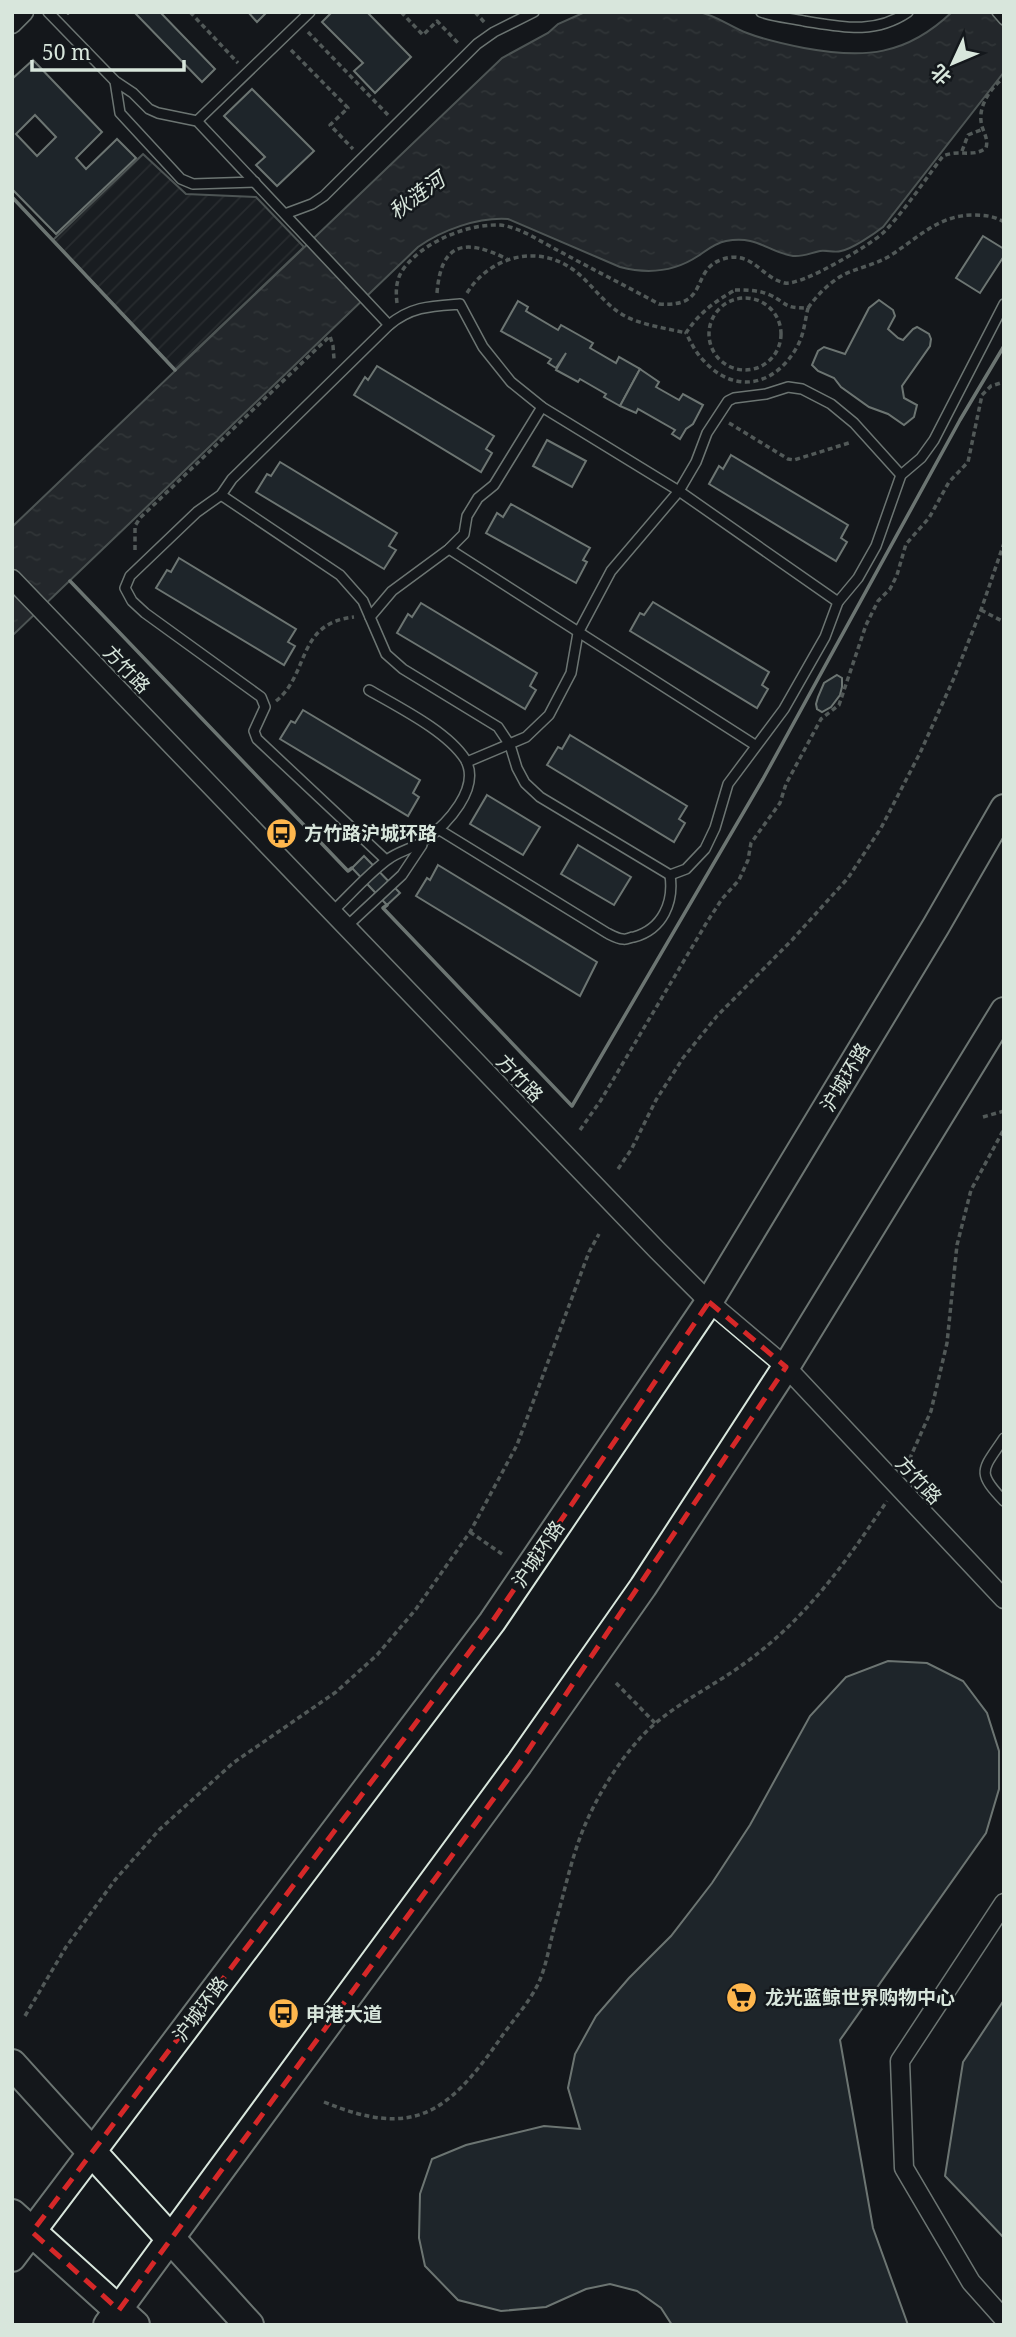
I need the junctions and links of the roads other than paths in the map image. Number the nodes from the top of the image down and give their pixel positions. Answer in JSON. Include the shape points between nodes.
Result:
{"nodes":[{"id":1,"x":24,"y":12,"type":"edge"},
{"id":2,"x":48,"y":12,"type":"edge"},
{"id":3,"x":310,"y":12,"type":"edge"},
{"id":4,"x":534,"y":12,"type":"edge"},
{"id":5,"x":761,"y":12,"type":"edge"},
{"id":6,"x":996,"y":12,"type":"edge"},
{"id":7,"x":902,"y":14,"type":"edge"},
{"id":8,"x":1004,"y":20,"type":"edge"},
{"id":9,"x":12,"y":24,"type":"edge"},
{"id":10,"x":115,"y":81,"type":"junction"},
{"id":11,"x":197,"y":121,"type":"junction"},
{"id":12,"x":256,"y":182,"type":"junction"},
{"id":13,"x":285,"y":214,"type":"junction"},
{"id":14,"x":1004,"y":304,"type":"edge"},
{"id":15,"x":389,"y":325,"type":"junction"},
{"id":16,"x":542,"y":407,"type":"junction"},
{"id":17,"x":901,"y":475,"type":"junction"},
{"id":18,"x":679,"y":491,"type":"junction"},
{"id":19,"x":221,"y":495,"type":"junction"},
{"id":20,"x":449,"y":549,"type":"junction"},
{"id":21,"x":12,"y":579,"type":"edge"},
{"id":22,"x":838,"y":602,"type":"junction"},
{"id":23,"x":370,"y":617,"type":"junction"},
{"id":24,"x":578,"y":633,"type":"junction"},
{"id":25,"x":369,"y":690,"type":"dead end"},
{"id":26,"x":510,"y":745,"type":"junction"},
{"id":27,"x":755,"y":745,"type":"junction"},
{"id":28,"x":467,"y":762,"type":"junction"},
{"id":29,"x":1004,"y":808,"type":"edge"},
{"id":30,"x":438,"y":829,"type":"junction"},
{"id":31,"x":425,"y":840,"type":"junction"},
{"id":32,"x":386,"y":860,"type":"junction"},
{"id":33,"x":670,"y":875,"type":"junction"},
{"id":34,"x":331,"y":912,"type":"junction"},
{"id":35,"x":346,"y":927,"type":"junction"},
{"id":36,"x":1004,"y":1011,"type":"edge"},
{"id":37,"x":709,"y":1302,"type":"junction"},
{"id":38,"x":786,"y":1367,"type":"junction"},
{"id":39,"x":1004,"y":1438,"type":"edge"},
{"id":40,"x":1004,"y":1500,"type":"edge"},
{"id":41,"x":1004,"y":1599,"type":"edge"},
{"id":42,"x":1004,"y":1903,"type":"edge"},
{"id":43,"x":12,"y":2064,"type":"edge"},
{"id":44,"x":93,"y":2152,"type":"junction"},
{"id":45,"x":22,"y":2223,"type":"edge"},
{"id":46,"x":172,"y":2239,"type":"junction"},
{"id":47,"x":12,"y":2258,"type":"edge"},
{"id":48,"x":1004,"y":2319,"type":"edge"},
{"id":49,"x":120,"y":2320,"type":"edge"},
{"id":50,"x":249,"y":2325,"type":"edge"}],
"edges":[{"from":1,"to":9,"type":"street"},
{"from":2,"to":10,"type":"lane"},
{"from":3,"to":11,"type":"lane"},
{"from":4,"to":13,"type":"lane","via":[[494,32],[468,53],[324,196]]},
{"from":5,"to":7,"type":"lane","via":[[845,29],[878,27]]},
{"from":6,"to":8,"type":"lane"},
{"from":10,"to":11,"type":"lane","via":[[149,109]]},
{"from":10,"to":12,"type":"lane","via":[[120,113],[181,179],[193,184]]},
{"from":11,"to":12,"type":"lane"},
{"from":12,"to":13,"type":"lane"},
{"from":13,"to":15,"type":"lane"},
{"from":14,"to":17,"type":"lane","via":[[934,440]]},
{"from":15,"to":16,"type":"lane","via":[[417,309],[460,304],[483,347],[511,382]]},
{"from":15,"to":19,"type":"lane"},
{"from":16,"to":18,"type":"lane"},
{"from":16,"to":20,"type":"lane","via":[[494,485],[478,498],[467,516],[464,534]]},
{"from":17,"to":18,"type":"lane","via":[[831,404],[788,387],[728,401]]},
{"from":17,"to":22,"type":"lane","via":[[876,546]]},
{"from":18,"to":22,"type":"lane"},
{"from":18,"to":24,"type":"lane","via":[[611,571]]},
{"from":19,"to":23,"type":"lane","via":[[340,575],[363,601]]},
{"from":19,"to":32,"type":"lane","via":[[141,565],[125,588],[131,601],[261,697],[265,707],[254,731],[257,738]]},
{"from":20,"to":23,"type":"lane","via":[[392,591]]},
{"from":20,"to":24,"type":"lane"},
{"from":21,"to":34,"type":"street","name":"方竹路"},
{"from":22,"to":27,"type":"lane","via":[[825,637],[775,723]]},
{"from":23,"to":26,"type":"lane","via":[[386,654],[402,669],[498,727]]},
{"from":24,"to":26,"type":"lane","via":[[571,673],[549,715]]},
{"from":24,"to":27,"type":"lane"},
{"from":25,"to":28,"type":"lane","via":[[451,743]]},
{"from":26,"to":28,"type":"lane"},
{"from":26,"to":33,"type":"lane","via":[[525,783],[540,797]]},
{"from":27,"to":33,"type":"lane","via":[[728,784],[705,849],[686,869]]},
{"from":28,"to":30,"type":"lane","via":[[470,779],[460,804]]},
{"from":29,"to":37,"type":"main road","name":"沪城环路"},
{"from":30,"to":31,"type":"lane"},
{"from":30,"to":33,"type":"lane","via":[[623,939],[642,934],[665,915]]},
{"from":31,"to":32,"type":"lane"},
{"from":31,"to":35,"type":"lane","via":[[402,875]]},
{"from":32,"to":34,"type":"lane"},
{"from":34,"to":35,"type":"street","name":"方竹路"},
{"from":35,"to":37,"type":"street","name":"方竹路"},
{"from":36,"to":38,"type":"main road"},
{"from":37,"to":38,"type":"street","name":"方竹路"},
{"from":37,"to":44,"type":"main road","name":"沪城环路","via":[[492,1622]]},
{"from":38,"to":41,"type":"street","name":"方竹路"},
{"from":38,"to":46,"type":"main road","via":[[643,1587],[519,1764]]},
{"from":39,"to":40,"type":"lane","via":[[984,1472],[985,1481]]},
{"from":42,"to":48,"type":"street","via":[[900,2061],[904,2168],[971,2282]]},
{"from":43,"to":44,"type":"main road"},
{"from":44,"to":45,"type":"main road","name":"沪城环路"},
{"from":44,"to":46,"type":"main road"},
{"from":45,"to":47,"type":"main road","name":"沪城环路"},
{"from":45,"to":49,"type":"main road"},
{"from":46,"to":49,"type":"main road"},
{"from":46,"to":50,"type":"main road"}]}
